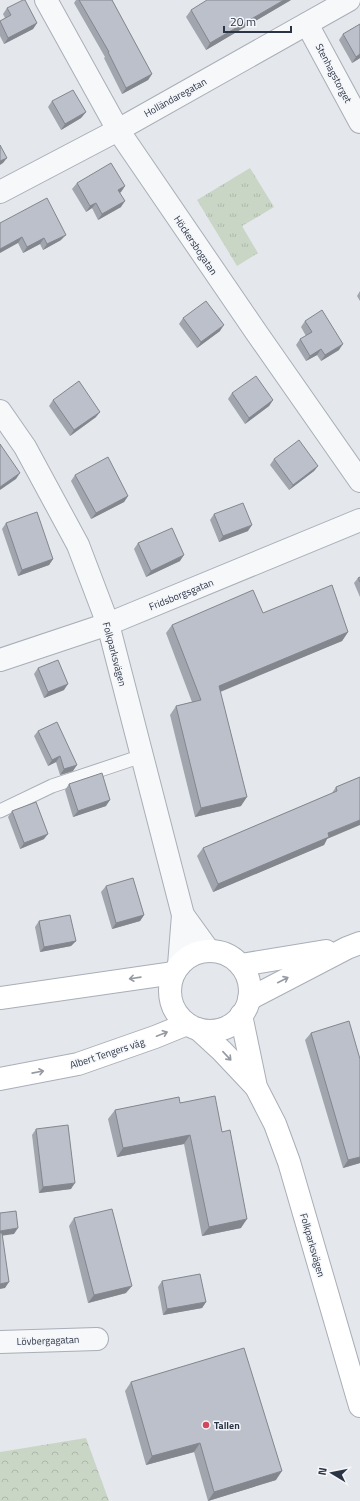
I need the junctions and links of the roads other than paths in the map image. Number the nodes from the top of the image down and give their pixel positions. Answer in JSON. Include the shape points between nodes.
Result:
{"nodes":[{"id":1,"x":46,"y":0,"type":"edge"},
{"id":2,"x":349,"y":0,"type":"edge"},
{"id":3,"x":307,"y":24,"type":"junction"},
{"id":4,"x":360,"y":122,"type":"edge"},
{"id":5,"x":118,"y":130,"type":"junction"},
{"id":6,"x":0,"y":192,"type":"edge"},
{"id":7,"x":0,"y":411,"type":"edge"},
{"id":8,"x":360,"y":482,"type":"edge"},
{"id":9,"x":360,"y":520,"type":"edge"},
{"id":10,"x":108,"y":624,"type":"junction"},
{"id":11,"x":0,"y":660,"type":"edge"},
{"id":12,"x":142,"y":756,"type":"junction"},
{"id":13,"x":0,"y":811,"type":"edge"},
{"id":14,"x":183,"y":915,"type":"junction"},
{"id":15,"x":354,"y":945,"type":"edge"},
{"id":16,"x":209,"y":951,"type":"junction"},
{"id":17,"x":240,"y":965,"type":"junction"},
{"id":18,"x":176,"y":969,"type":"junction"},
{"id":19,"x":0,"y":998,"type":"edge"},
{"id":20,"x":245,"y":1007,"type":"junction"},
{"id":21,"x":193,"y":1027,"type":"junction"},
{"id":22,"x":0,"y":1079,"type":"edge"},
{"id":23,"x":256,"y":1087,"type":"junction"},
{"id":24,"x":97,"y":1339,"type":"dead end"},
{"id":25,"x":0,"y":1342,"type":"edge"},
{"id":26,"x":360,"y":1406,"type":"edge"}],
"edges":[{"from":1,"to":5,"type":"street","name":"Höckersbogatan"},
{"from":2,"to":3,"type":"street","name":"Holländaregatan"},
{"from":3,"to":4,"type":"street","name":"Stenhagstorget"},
{"from":3,"to":5,"type":"street","name":"Holländaregatan"},
{"from":5,"to":6,"type":"street","name":"Holländaregatan"},
{"from":5,"to":8,"type":"street","name":"Höckersbogatan"},
{"from":7,"to":10,"type":"street","name":"Folkparksvägen","via":[[25,447],[78,545]]},
{"from":9,"to":10,"type":"street","name":"Fridsborgsgatan"},
{"from":10,"to":11,"type":"street","name":"Fridsborgsgatan"},
{"from":10,"to":12,"type":"street","name":"Folkparksvägen"},
{"from":12,"to":13,"type":"lane","via":[[52,786]]},
{"from":12,"to":14,"type":"street","name":"Folkparksvägen"},
{"from":14,"to":16,"type":"street","name":"Folkparksvägen"},
{"from":14,"to":18,"type":"street","name":"Folkparksvägen"},
{"from":15,"to":17,"type":"main road"},
{"from":20,"to":15,"type":"main road","one_way":true},
{"from":16,"to":17,"type":"main road","via":[[226,954]]},
{"from":16,"to":18,"type":"main road","via":[[192,955]]},
{"from":17,"to":20,"type":"main road","via":[[247,975],[250,987]]},
{"from":18,"to":19,"type":"main road","one_way":true},
{"from":18,"to":21,"type":"main road","via":[[170,987],[171,1001],[177,1014]]},
{"from":20,"to":21,"type":"main road","via":[[232,1024],[222,1029],[210,1031]]},
{"from":20,"to":23,"type":"main road","name":"Folkparksvägen"},
{"from":22,"to":21,"type":"main road","name":"Albert Tengers väg","one_way":true,"via":[[78,1064],[155,1037]]},
{"from":21,"to":23,"type":"main road","name":"Folkparksvägen","one_way":true,"via":[[222,1051]]},
{"from":23,"to":26,"type":"main road","name":"Folkparksvägen","via":[[275,1124],[289,1162]]},
{"from":24,"to":25,"type":"street","name":"Lövbergagatan"}]}
